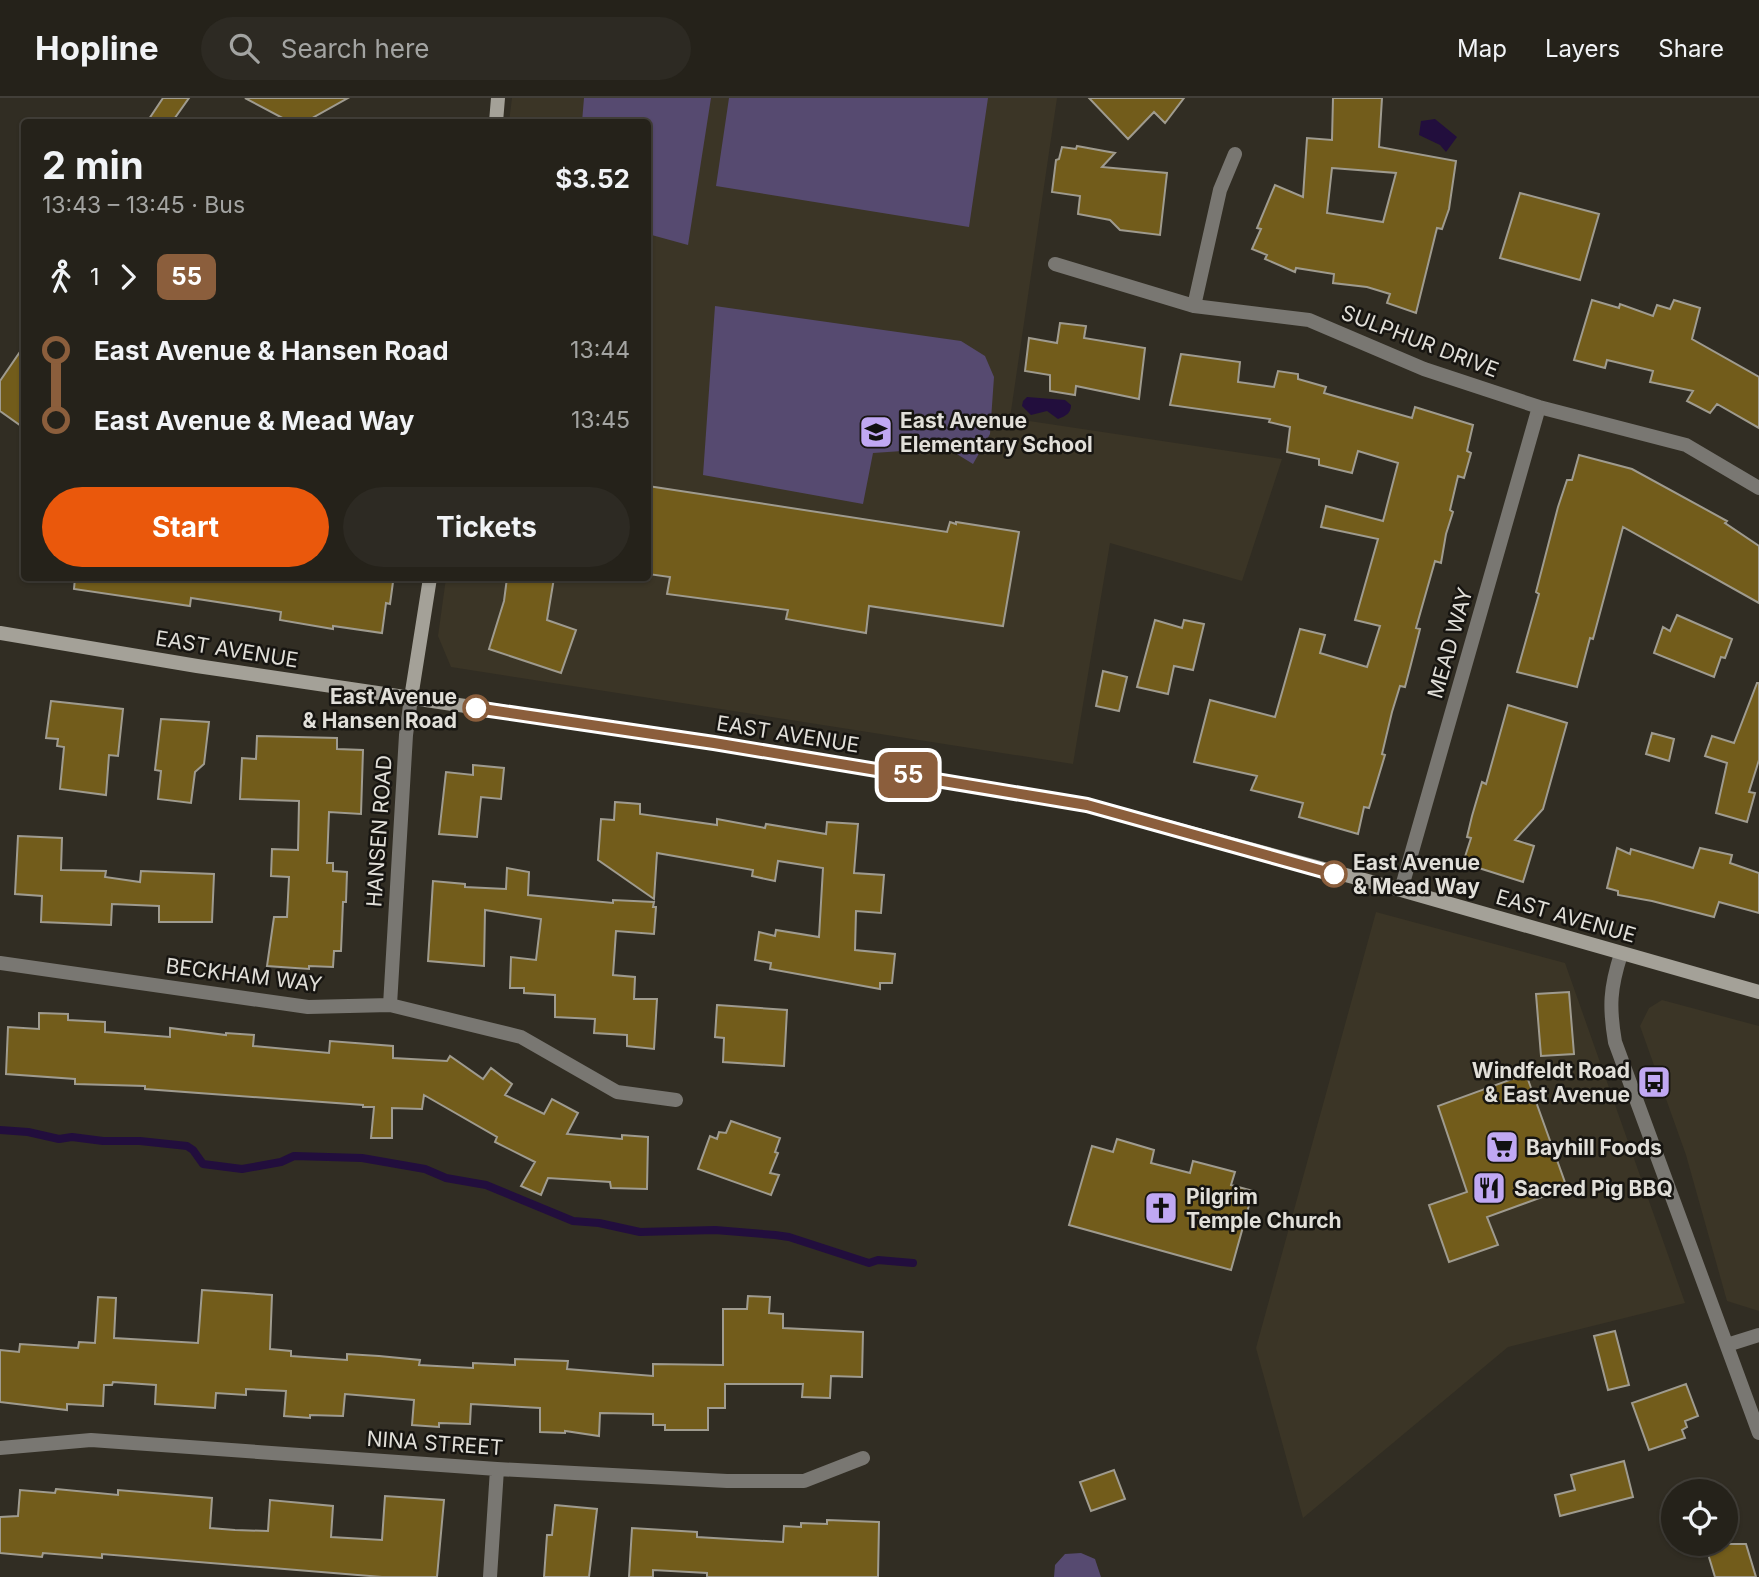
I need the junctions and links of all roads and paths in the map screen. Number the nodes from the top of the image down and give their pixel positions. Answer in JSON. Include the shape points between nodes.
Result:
{"nodes":[{"id":1,"x":498,"y":98,"type":"edge"},
{"id":2,"x":496,"y":119,"type":"edge"},
{"id":3,"x":1235,"y":154,"type":"dead end"},
{"id":4,"x":1055,"y":264,"type":"dead end"},
{"id":5,"x":1194,"y":306,"type":"junction"},
{"id":6,"x":1539,"y":407,"type":"junction"},
{"id":7,"x":1759,"y":488,"type":"edge"},
{"id":8,"x":430,"y":581,"type":"edge"},
{"id":9,"x":0,"y":634,"type":"edge"},
{"id":10,"x":411,"y":698,"type":"junction"},
{"id":11,"x":1401,"y":890,"type":"junction"},
{"id":12,"x":1620,"y":954,"type":"junction"},
{"id":13,"x":0,"y":963,"type":"edge"},
{"id":14,"x":1759,"y":992,"type":"edge"},
{"id":15,"x":390,"y":1005,"type":"junction"},
{"id":16,"x":676,"y":1100,"type":"dead end"},
{"id":17,"x":1759,"y":1335,"type":"edge"},
{"id":18,"x":1727,"y":1345,"type":"junction"},
{"id":19,"x":1759,"y":1433,"type":"edge"},
{"id":20,"x":0,"y":1448,"type":"edge"},
{"id":21,"x":863,"y":1458,"type":"dead end"},
{"id":22,"x":497,"y":1469,"type":"junction"},
{"id":23,"x":490,"y":1577,"type":"edge"}],
"edges":[{"from":1,"to":2,"type":"street"},
{"from":3,"to":5,"type":"street","via":[[1220,190]]},
{"from":4,"to":5,"type":"street","name":"SULPHUR DRIVE"},
{"from":5,"to":6,"type":"street","name":"SULPHUR DRIVE","via":[[1309,320],[1424,369]]},
{"from":6,"to":7,"type":"street","name":"SULPHUR DRIVE","via":[[1686,445]]},
{"from":6,"to":11,"type":"street","name":"MEAD WAY"},
{"from":8,"to":10,"type":"street","name":"HANSEN ROAD"},
{"from":9,"to":10,"type":"street","name":"EAST AVENUE"},
{"from":10,"to":11,"type":"street","name":"EAST AVENUE","via":[[1087,805]]},
{"from":10,"to":15,"type":"street","name":"HANSEN ROAD"},
{"from":11,"to":12,"type":"street","name":"EAST AVENUE"},
{"from":12,"to":14,"type":"street","name":"EAST AVENUE"},
{"from":12,"to":18,"type":"street","via":[[1611,984],[1615,1042]]},
{"from":13,"to":15,"type":"street","name":"BECKHAM WAY","via":[[308,1007]]},
{"from":15,"to":16,"type":"street","name":"BECKHAM WAY","via":[[521,1037],[617,1092]]},
{"from":17,"to":18,"type":"street"},
{"from":18,"to":19,"type":"street"},
{"from":20,"to":22,"type":"street","name":"NINA STREET","via":[[91,1440]]},
{"from":21,"to":22,"type":"street","name":"NINA STREET","via":[[804,1481]]},
{"from":22,"to":23,"type":"street"}]}
